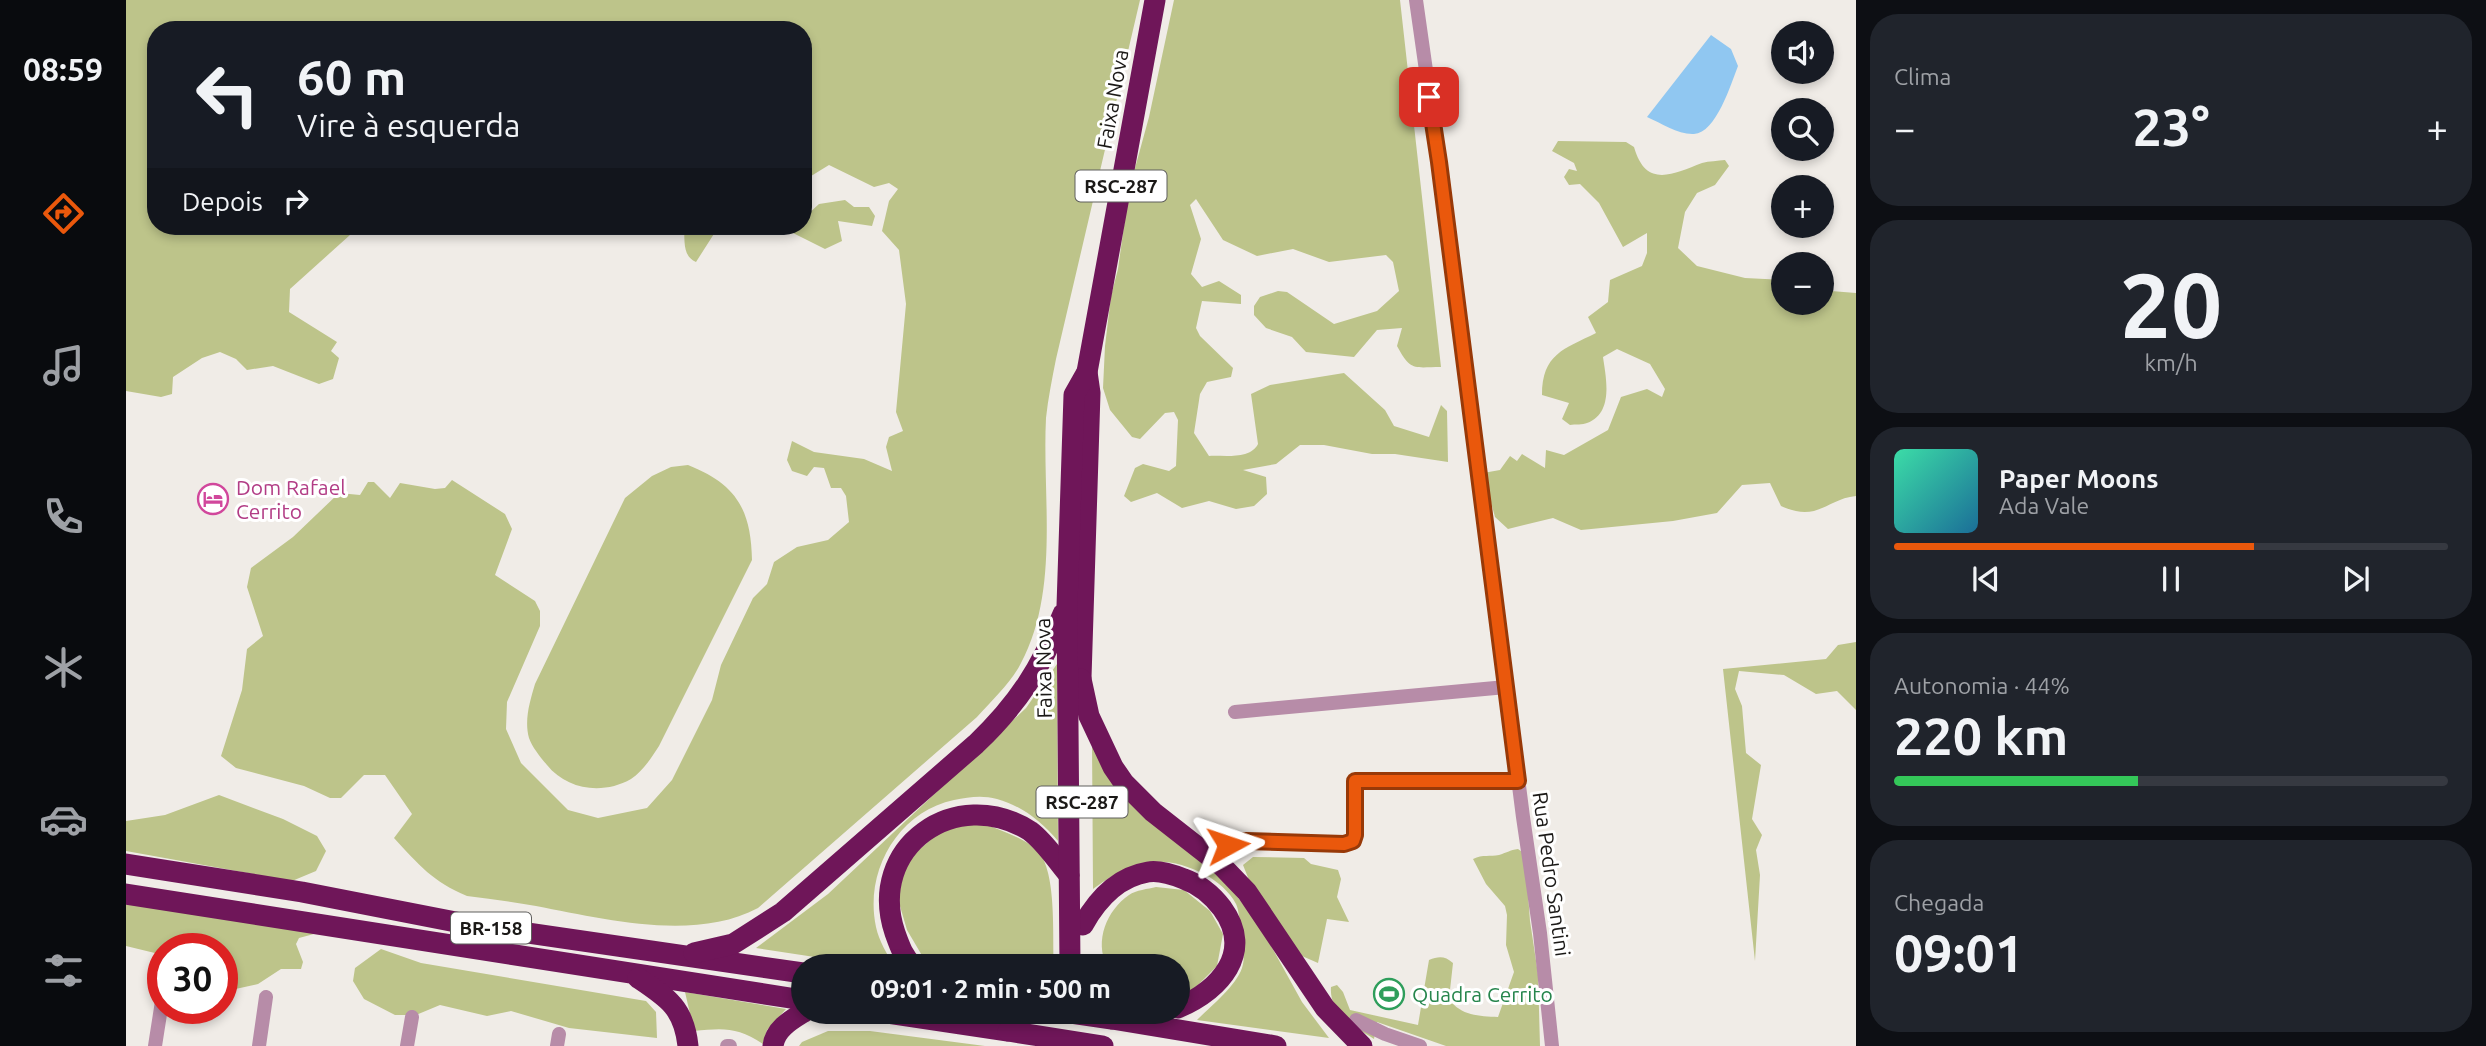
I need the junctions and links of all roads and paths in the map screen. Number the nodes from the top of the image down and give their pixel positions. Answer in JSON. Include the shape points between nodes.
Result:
{"nodes":[{"id":1,"x":1155,"y":0,"type":"edge"},
{"id":2,"x":1416,"y":0,"type":"edge"},
{"id":3,"x":1087,"y":372,"type":"junction"},
{"id":4,"x":1067,"y":606,"type":"junction"},
{"id":5,"x":1081,"y":679,"type":"junction"},
{"id":6,"x":1506,"y":687,"type":"junction"},
{"id":7,"x":1235,"y":712,"type":"dead end"},
{"id":8,"x":1518,"y":781,"type":"junction"},
{"id":9,"x":1210,"y":856,"type":"junction"},
{"id":10,"x":126,"y":864,"type":"edge"},
{"id":11,"x":1069,"y":875,"type":"junction"},
{"id":12,"x":126,"y":894,"type":"edge"},
{"id":13,"x":1083,"y":925,"type":"junction"},
{"id":14,"x":902,"y":954,"type":"edge"},
{"id":15,"x":1070,"y":954,"type":"edge"},
{"id":16,"x":1083,"y":954,"type":"edge"},
{"id":17,"x":681,"y":956,"type":"junction"},
{"id":18,"x":791,"y":972,"type":"edge"},
{"id":19,"x":630,"y":973,"type":"junction"},
{"id":20,"x":266,"y":997,"type":"dead end"},
{"id":21,"x":791,"y":998,"type":"edge"},
{"id":22,"x":1190,"y":1002,"type":"edge"},
{"id":23,"x":412,"y":1017,"type":"dead end"},
{"id":24,"x":1356,"y":1020,"type":"dead end"},
{"id":25,"x":791,"y":1021,"type":"edge"},
{"id":26,"x":158,"y":1024,"type":"edge"},
{"id":27,"x":961,"y":1024,"type":"edge"},
{"id":28,"x":1071,"y":1024,"type":"edge"},
{"id":29,"x":1083,"y":1024,"type":"edge"},
{"id":30,"x":1150,"y":1024,"type":"edge"},
{"id":31,"x":155,"y":1046,"type":"edge"},
{"id":32,"x":259,"y":1046,"type":"edge"},
{"id":33,"x":407,"y":1046,"type":"edge"},
{"id":34,"x":688,"y":1046,"type":"edge"},
{"id":35,"x":773,"y":1046,"type":"edge"},
{"id":36,"x":1071,"y":1046,"type":"edge"},
{"id":37,"x":1083,"y":1046,"type":"edge"},
{"id":38,"x":1102,"y":1046,"type":"edge"},
{"id":39,"x":1276,"y":1046,"type":"edge"},
{"id":40,"x":1362,"y":1046,"type":"edge"},
{"id":41,"x":1420,"y":1046,"type":"edge"},
{"id":42,"x":1552,"y":1046,"type":"edge"}],
"edges":[{"from":1,"to":3,"type":"highway","name":"Faixa Nova","number":"RSC-287"},
{"from":2,"to":6,"type":"street","name":"Rua Pedro Santini"},
{"from":3,"to":4,"type":"highway","name":"Faixa Nova","number":"RSC-287","via":[[1074,395]]},
{"from":3,"to":5,"type":"highway","name":"Faixa Nova","number":"RSC-287"},
{"from":4,"to":11,"type":"highway","name":"Faixa Nova","number":"RSC-287"},
{"from":4,"to":17,"type":"highway","via":[[1034,676],[1004,717],[976,744],[783,912],[733,944]]},
{"from":5,"to":9,"type":"highway","via":[[1089,716],[1124,783]]},
{"from":5,"to":13,"type":"highway","name":"Faixa Nova","number":"RSC-287"},
{"from":6,"to":7,"type":"street"},
{"from":6,"to":8,"type":"street","name":"Rua Pedro Santini"},
{"from":8,"to":9,"type":"street","via":[[1355,781],[1353,841],[1246,841]]},
{"from":8,"to":42,"type":"street","name":"Rua Pedro Santini"},
{"from":9,"to":40,"type":"highway","via":[[1247,892],[1325,1008]]},
{"from":10,"to":17,"type":"highway","number":"BR-158","via":[[314,894],[466,925]]},
{"from":11,"to":14,"type":"highway","via":[[1031,832],[1011,822],[968,814],[953,818],[929,830],[896,864],[888,903]]},
{"from":11,"to":15,"type":"highway","name":"Faixa Nova","number":"RSC-287"},
{"from":12,"to":19,"type":"highway","number":"BR-158"},
{"from":13,"to":16,"type":"highway","name":"Faixa Nova","number":"RSC-287"},
{"from":13,"to":22,"type":"highway","via":[[1096,902],[1126,880],[1149,872],[1195,883],[1213,897],[1231,923],[1235,941],[1222,979]]},
{"from":17,"to":18,"type":"highway","number":"BR-158"},
{"from":19,"to":21,"type":"highway","number":"BR-158"},
{"from":19,"to":34,"type":"highway","via":[[673,1003],[683,1018]]},
{"from":20,"to":32,"type":"street"},
{"from":23,"to":33,"type":"street"},
{"from":24,"to":41,"type":"street"},
{"from":25,"to":35,"type":"highway"},
{"from":26,"to":31,"type":"street"},
{"from":27,"to":38,"type":"highway","bridge":true},
{"from":28,"to":36,"type":"highway"},
{"from":29,"to":37,"type":"highway"},
{"from":30,"to":39,"type":"highway"}]}
